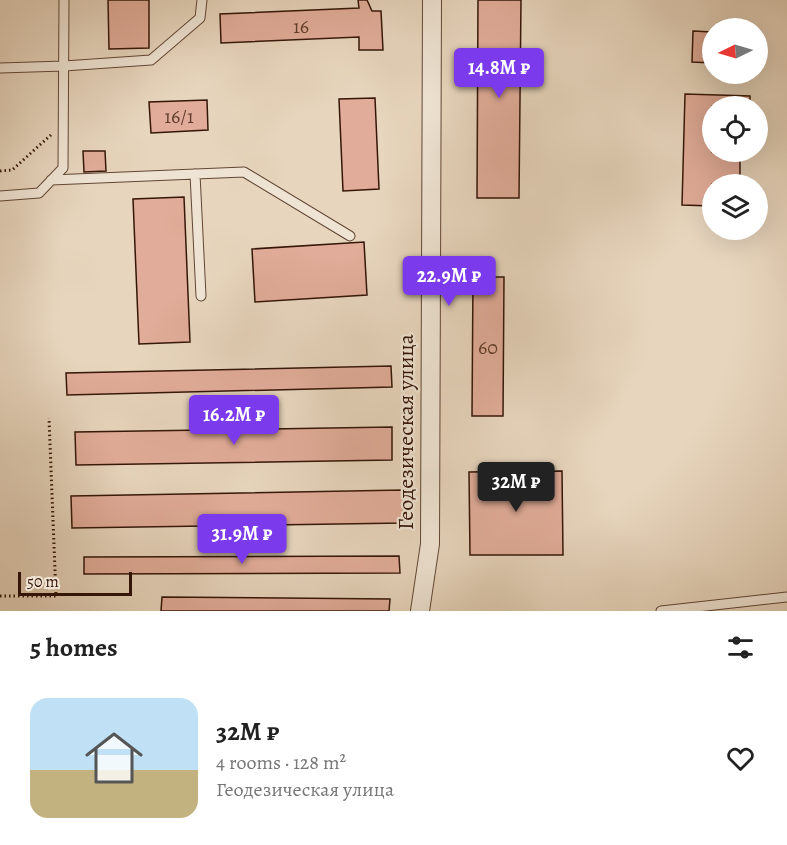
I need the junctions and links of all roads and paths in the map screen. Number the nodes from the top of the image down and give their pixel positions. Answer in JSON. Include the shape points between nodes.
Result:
{"nodes":[{"id":1,"x":64,"y":0,"type":"edge"},
{"id":2,"x":201,"y":0,"type":"edge"},
{"id":3,"x":432,"y":0,"type":"edge"},
{"id":4,"x":64,"y":66,"type":"junction"},
{"id":5,"x":0,"y":68,"type":"edge"},
{"id":6,"x":63,"y":124,"type":"junction"},
{"id":7,"x":0,"y":171,"type":"edge"},
{"id":8,"x":195,"y":174,"type":"junction"},
{"id":9,"x":51,"y":180,"type":"junction"},
{"id":10,"x":0,"y":196,"type":"edge"},
{"id":11,"x":350,"y":236,"type":"dead end"},
{"id":12,"x":201,"y":296,"type":"dead end"},
{"id":13,"x":49,"y":418,"type":"dead end"},
{"id":14,"x":0,"y":596,"type":"edge"},
{"id":15,"x":787,"y":597,"type":"edge"},
{"id":16,"x":420,"y":611,"type":"edge"},
{"id":17,"x":661,"y":611,"type":"edge"}],
"edges":[{"from":1,"to":4,"type":"lane"},
{"from":2,"to":4,"type":"lane","via":[[200,18],[151,60]]},
{"from":3,"to":16,"type":"street","name":"Геодезическая улица","via":[[430,544]]},
{"from":4,"to":5,"type":"lane"},
{"from":4,"to":6,"type":"lane"},
{"from":6,"to":7,"type":"path","via":[[12,170]]},
{"from":6,"to":9,"type":"lane","via":[[63,168]]},
{"from":8,"to":9,"type":"lane"},
{"from":8,"to":11,"type":"lane","via":[[244,172]]},
{"from":8,"to":12,"type":"lane"},
{"from":9,"to":10,"type":"lane","via":[[39,193]]},
{"from":13,"to":14,"type":"path","via":[[56,596]]},
{"from":15,"to":17,"type":"lane"}]}
